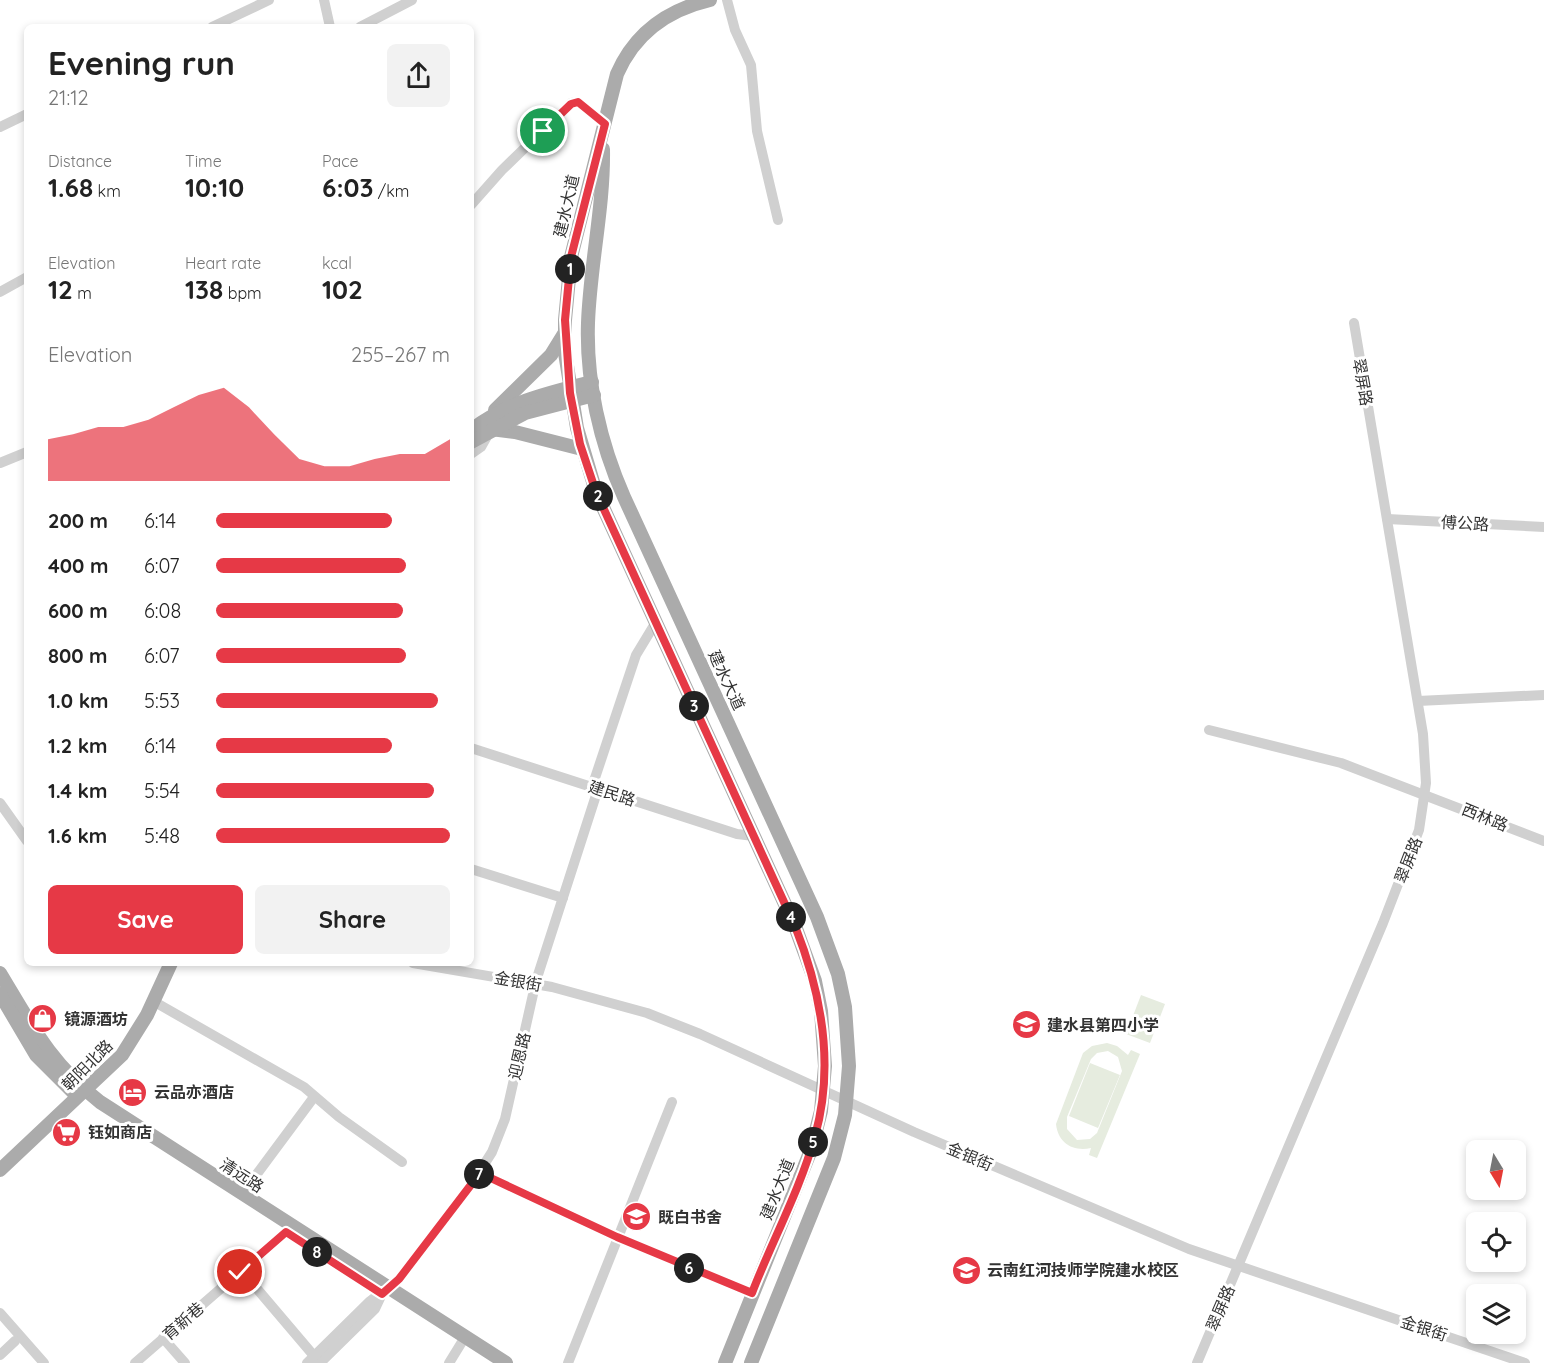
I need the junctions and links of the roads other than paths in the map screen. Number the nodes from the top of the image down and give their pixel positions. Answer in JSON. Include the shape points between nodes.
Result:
{"nodes":[{"id":1,"x":269,"y":0,"type":"edge"},
{"id":2,"x":324,"y":0,"type":"edge"},
{"id":3,"x":412,"y":0,"type":"edge"},
{"id":4,"x":710,"y":0,"type":"edge"},
{"id":5,"x":728,"y":0,"type":"edge"},
{"id":6,"x":218,"y":24,"type":"edge"},
{"id":7,"x":329,"y":24,"type":"edge"},
{"id":8,"x":366,"y":24,"type":"edge"},
{"id":9,"x":24,"y":115,"type":"edge"},
{"id":10,"x":0,"y":127,"type":"edge"},
{"id":11,"x":604,"y":131,"type":"junction"},
{"id":12,"x":474,"y":202,"type":"edge"},
{"id":13,"x":778,"y":220,"type":"dead end"},
{"id":14,"x":24,"y":279,"type":"edge"},
{"id":15,"x":0,"y":292,"type":"edge"},
{"id":16,"x":1354,"y":323,"type":"dead end"},
{"id":17,"x":564,"y":332,"type":"junction"},
{"id":18,"x":593,"y":388,"type":"junction"},
{"id":19,"x":570,"y":394,"type":"junction"},
{"id":20,"x":490,"y":422,"type":"junction"},
{"id":21,"x":474,"y":429,"type":"edge"},
{"id":22,"x":474,"y":439,"type":"edge"},
{"id":23,"x":582,"y":449,"type":"junction"},
{"id":24,"x":474,"y":452,"type":"edge"},
{"id":25,"x":24,"y":453,"type":"edge"},
{"id":26,"x":0,"y":464,"type":"edge"},
{"id":27,"x":1387,"y":519,"type":"junction"},
{"id":28,"x":1544,"y":527,"type":"edge"},
{"id":29,"x":656,"y":622,"type":"junction"},
{"id":30,"x":1544,"y":695,"type":"edge"},
{"id":31,"x":1418,"y":701,"type":"junction"},
{"id":32,"x":1209,"y":730,"type":"dead end"},
{"id":33,"x":474,"y":749,"type":"edge"},
{"id":34,"x":595,"y":788,"type":"junction"},
{"id":35,"x":1425,"y":793,"type":"junction"},
{"id":36,"x":0,"y":803,"type":"edge"},
{"id":37,"x":754,"y":836,"type":"junction"},
{"id":38,"x":24,"y":838,"type":"edge"},
{"id":39,"x":1544,"y":841,"type":"edge"},
{"id":40,"x":474,"y":870,"type":"edge"},
{"id":41,"x":563,"y":898,"type":"junction"},
{"id":42,"x":159,"y":966,"type":"edge"},
{"id":43,"x":170,"y":966,"type":"edge"},
{"id":44,"x":430,"y":966,"type":"edge"},
{"id":45,"x":0,"y":973,"type":"edge"},
{"id":46,"x":536,"y":984,"type":"junction"},
{"id":47,"x":0,"y":994,"type":"edge"},
{"id":48,"x":153,"y":1001,"type":"junction"},
{"id":49,"x":78,"y":1091,"type":"junction"},
{"id":50,"x":824,"y":1091,"type":"junction"},
{"id":51,"x":314,"y":1097,"type":"junction"},
{"id":52,"x":847,"y":1101,"type":"junction"},
{"id":53,"x":672,"y":1102,"type":"dead end"},
{"id":54,"x":0,"y":1157,"type":"edge"},
{"id":55,"x":402,"y":1162,"type":"dead end"},
{"id":56,"x":0,"y":1170,"type":"edge"},
{"id":57,"x":480,"y":1173,"type":"junction"},
{"id":58,"x":242,"y":1194,"type":"junction"},
{"id":59,"x":286,"y":1232,"type":"junction"},
{"id":60,"x":617,"y":1237,"type":"junction"},
{"id":61,"x":1237,"y":1268,"type":"junction"},
{"id":62,"x":242,"y":1271,"type":"junction"},
{"id":63,"x":385,"y":1291,"type":"junction"},
{"id":64,"x":752,"y":1293,"type":"junction"},
{"id":65,"x":0,"y":1313,"type":"edge"},
{"id":66,"x":0,"y":1323,"type":"edge"},
{"id":67,"x":163,"y":1338,"type":"junction"},
{"id":68,"x":15,"y":1341,"type":"junction"},
{"id":69,"x":463,"y":1341,"type":"junction"},
{"id":70,"x":0,"y":1355,"type":"edge"},
{"id":71,"x":314,"y":1361,"type":"edge"},
{"id":72,"x":35,"y":1363,"type":"edge"},
{"id":73,"x":44,"y":1363,"type":"edge"},
{"id":74,"x":135,"y":1363,"type":"edge"},
{"id":75,"x":185,"y":1363,"type":"edge"},
{"id":76,"x":449,"y":1363,"type":"edge"},
{"id":77,"x":491,"y":1363,"type":"edge"},
{"id":78,"x":506,"y":1363,"type":"edge"},
{"id":79,"x":568,"y":1363,"type":"edge"},
{"id":80,"x":725,"y":1363,"type":"edge"},
{"id":81,"x":751,"y":1363,"type":"edge"},
{"id":82,"x":1197,"y":1363,"type":"edge"},
{"id":83,"x":1525,"y":1363,"type":"edge"}],
"edges":[{"from":1,"to":6,"type":"street"},
{"from":2,"to":7,"type":"street"},
{"from":3,"to":8,"type":"street"},
{"from":4,"to":11,"type":"main road","via":[[671,13],[636,42],[617,74]]},
{"from":5,"to":13,"type":"street","via":[[735,30],[751,65],[757,131]]},
{"from":9,"to":10,"type":"street"},
{"from":11,"to":12,"type":"street","via":[[578,102],[571,104]]},
{"from":11,"to":17,"type":"main road","name":"建水大道","via":[[571,257]]},
{"from":11,"to":18,"type":"main road","name":"建水大道","via":[[588,321]]},
{"from":14,"to":15,"type":"street"},
{"from":16,"to":27,"type":"street","name":"翠屏路"},
{"from":17,"to":19,"type":"main road","name":"建水大道"},
{"from":17,"to":20,"type":"main road","via":[[551,355],[506,397]]},
{"from":18,"to":19,"type":"main road"},
{"from":18,"to":52,"type":"main road","name":"建水大道","via":[[603,438],[618,483],[825,937],[846,1014]]},
{"from":19,"to":20,"type":"main road","via":[[529,398]]},
{"from":19,"to":23,"type":"main road","name":"建水大道"},
{"from":20,"to":21,"type":"main road"},
{"from":20,"to":22,"type":"main road"},
{"from":20,"to":23,"type":"main road"},
{"from":20,"to":24,"type":"street","via":[[481,447]]},
{"from":23,"to":29,"type":"main road","name":"建水大道","via":[[596,492]]},
{"from":25,"to":26,"type":"street"},
{"from":27,"to":28,"type":"street","name":"傅公路"},
{"from":27,"to":31,"type":"street","name":"翠屏路"},
{"from":29,"to":34,"type":"street","name":"迎恩路","via":[[636,655]]},
{"from":29,"to":37,"type":"main road","name":"建水大道"},
{"from":30,"to":31,"type":"street"},
{"from":31,"to":35,"type":"street","name":"翠屏路","via":[[1425,750]]},
{"from":32,"to":35,"type":"street","name":"西林路","via":[[1313,754]]},
{"from":33,"to":34,"type":"street","name":"建民路"},
{"from":34,"to":37,"type":"street","name":"建民路"},
{"from":34,"to":41,"type":"street","name":"迎恩路"},
{"from":35,"to":39,"type":"street","name":"西林路"},
{"from":35,"to":61,"type":"street","name":"翠屏路","via":[[1419,830],[1383,923]]},
{"from":36,"to":38,"type":"street"},
{"from":37,"to":50,"type":"main road","name":"建水大道","via":[[815,981],[824,1030]]},
{"from":40,"to":41,"type":"street"},
{"from":41,"to":46,"type":"street","name":"迎恩路"},
{"from":42,"to":49,"type":"main road","name":"朝阳北路","via":[[128,1031]]},
{"from":43,"to":48,"type":"main road","name":"朝阳北路"},
{"from":44,"to":46,"type":"street","name":"金银街"},
{"from":45,"to":49,"type":"main road","name":"清远路","via":[[45,1050]]},
{"from":46,"to":50,"type":"street","name":"金银街","via":[[647,1013]]},
{"from":46,"to":57,"type":"street","name":"迎恩路","via":[[502,1128]]},
{"from":47,"to":49,"type":"main road","name":"清远路","via":[[36,1055]]},
{"from":48,"to":49,"type":"main road","name":"朝阳北路","via":[[122,1055]]},
{"from":48,"to":51,"type":"street"},
{"from":49,"to":54,"type":"main road","name":"朝阳北路"},
{"from":49,"to":56,"type":"main road","name":"朝阳北路"},
{"from":49,"to":58,"type":"main road","name":"清远路"},
{"from":49,"to":59,"type":"main road","name":"清远路"},
{"from":50,"to":52,"type":"street","name":"金银街"},
{"from":50,"to":64,"type":"main road","name":"建水大道","via":[[811,1150]]},
{"from":51,"to":55,"type":"street"},
{"from":51,"to":58,"type":"street"},
{"from":52,"to":61,"type":"street","name":"金银街"},
{"from":52,"to":81,"type":"main road","name":"建水大道","via":[[834,1158]]},
{"from":53,"to":60,"type":"street"},
{"from":57,"to":60,"type":"street"},
{"from":57,"to":63,"type":"street","name":"迎恩路","via":[[399,1279]]},
{"from":58,"to":63,"type":"main road","name":"清远路"},
{"from":59,"to":62,"type":"street","name":"育新巷"},
{"from":59,"to":63,"type":"main road","name":"清远路"},
{"from":60,"to":64,"type":"street"},
{"from":60,"to":79,"type":"street"},
{"from":61,"to":82,"type":"street","name":"翠屏路"},
{"from":61,"to":83,"type":"street","name":"金银街"},
{"from":62,"to":67,"type":"street","name":"育新巷"},
{"from":62,"to":71,"type":"street"},
{"from":63,"to":69,"type":"main road","name":"清远路"},
{"from":63,"to":71,"type":"street","name":"迎恩路","via":[[369,1302]]},
{"from":64,"to":80,"type":"main road","name":"建水大道"},
{"from":65,"to":73,"type":"street"},
{"from":66,"to":68,"type":"street"},
{"from":67,"to":74,"type":"street","name":"育新巷"},
{"from":67,"to":75,"type":"street"},
{"from":68,"to":70,"type":"street"},
{"from":68,"to":72,"type":"street"},
{"from":69,"to":76,"type":"street"},
{"from":69,"to":77,"type":"main road","name":"清远路"},
{"from":69,"to":78,"type":"main road","name":"清远路"}]}
